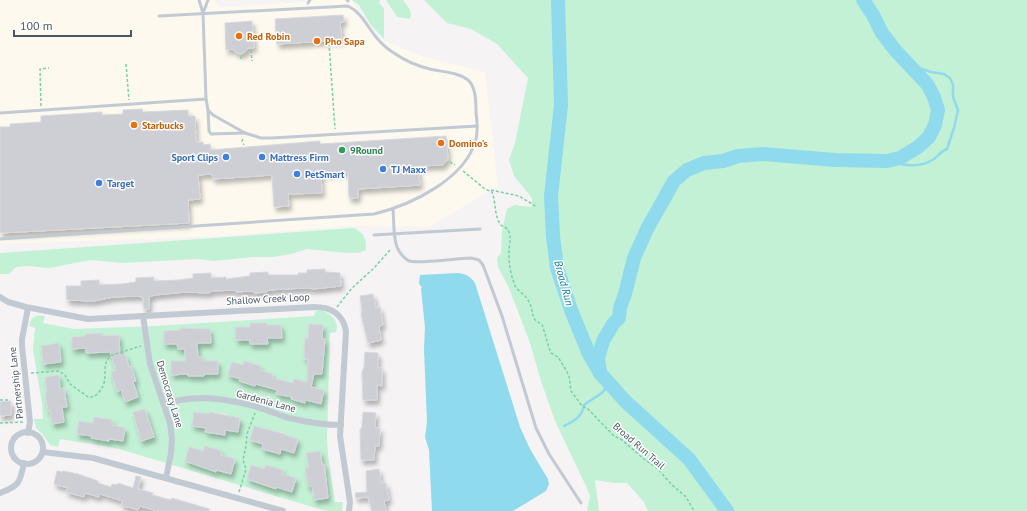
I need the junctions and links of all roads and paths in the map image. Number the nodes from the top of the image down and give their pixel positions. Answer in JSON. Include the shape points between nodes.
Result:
{"nodes":[{"id":1,"x":199,"y":0,"type":"edge"},
{"id":2,"x":208,"y":0,"type":"edge"},
{"id":3,"x":203,"y":13,"type":"junction"},
{"id":4,"x":159,"y":16,"type":"dead end"},
{"id":5,"x":329,"y":43,"type":"dead end"},
{"id":6,"x":251,"y":50,"type":"dead end"},
{"id":7,"x":241,"y":56,"type":"dead end"},
{"id":8,"x":241,"y":61,"type":"dead end"},
{"id":9,"x":252,"y":61,"type":"dead end"},
{"id":10,"x":126,"y":64,"type":"dead end"},
{"id":11,"x":49,"y":68,"type":"dead end"},
{"id":12,"x":206,"y":99,"type":"junction"},
{"id":13,"x":129,"y":104,"type":"junction"},
{"id":14,"x":41,"y":110,"type":"junction"},
{"id":15,"x":208,"y":110,"type":"junction"},
{"id":16,"x":0,"y":113,"type":"edge"},
{"id":17,"x":477,"y":126,"type":"junction"},
{"id":18,"x":245,"y":133,"type":"junction"},
{"id":19,"x":335,"y":135,"type":"junction"},
{"id":20,"x":243,"y":139,"type":"dead end"},
{"id":21,"x":244,"y":145,"type":"dead end"},
{"id":22,"x":464,"y":173,"type":"dead end"},
{"id":23,"x":491,"y":190,"type":"junction"},
{"id":24,"x":537,"y":207,"type":"dead end"},
{"id":25,"x":393,"y":209,"type":"junction"},
{"id":26,"x":480,"y":229,"type":"dead end"},
{"id":27,"x":395,"y":234,"type":"junction"},
{"id":28,"x":374,"y":235,"type":"dead end"},
{"id":29,"x":0,"y":239,"type":"edge"},
{"id":30,"x":396,"y":242,"type":"junction"},
{"id":31,"x":0,"y":297,"type":"edge"},
{"id":32,"x":28,"y":308,"type":"junction"},
{"id":33,"x":334,"y":311,"type":"junction"},
{"id":34,"x":143,"y":316,"type":"junction"},
{"id":35,"x":147,"y":345,"type":"junction"},
{"id":36,"x":24,"y":373,"type":"junction"},
{"id":37,"x":0,"y":400,"type":"edge"},
{"id":38,"x":9,"y":400,"type":"dead end"},
{"id":39,"x":164,"y":405,"type":"junction"},
{"id":40,"x":258,"y":407,"type":"junction"},
{"id":41,"x":30,"y":422,"type":"junction"},
{"id":42,"x":0,"y":423,"type":"edge"},
{"id":43,"x":341,"y":425,"type":"junction"},
{"id":44,"x":28,"y":433,"type":"junction"},
{"id":45,"x":42,"y":452,"type":"junction"},
{"id":46,"x":24,"y":463,"type":"junction"},
{"id":47,"x":166,"y":478,"type":"junction"},
{"id":48,"x":0,"y":488,"type":"edge"},
{"id":49,"x":7,"y":491,"type":"junction"},
{"id":50,"x":0,"y":493,"type":"edge"},
{"id":51,"x":238,"y":498,"type":"junction"},
{"id":52,"x":581,"y":503,"type":"dead end"},
{"id":53,"x":283,"y":511,"type":"edge"},
{"id":54,"x":349,"y":511,"type":"edge"},
{"id":55,"x":694,"y":511,"type":"edge"}],
"edges":[{"from":1,"to":3,"type":"lane"},
{"from":2,"to":3,"type":"lane"},
{"from":3,"to":4,"type":"lane"},
{"from":3,"to":12,"type":"lane"},
{"from":3,"to":17,"type":"lane","via":[[348,6],[358,12],[381,43],[401,58],[421,67],[462,76],[469,81],[476,102]]},
{"from":5,"to":19,"type":"path"},
{"from":6,"to":9,"type":"path"},
{"from":7,"to":8,"type":"path"},
{"from":10,"to":13,"type":"path"},
{"from":11,"to":14,"type":"path","via":[[40,69]]},
{"from":12,"to":13,"type":"lane"},
{"from":12,"to":15,"type":"lane"},
{"from":13,"to":14,"type":"lane"},
{"from":14,"to":16,"type":"lane"},
{"from":15,"to":18,"type":"lane"},
{"from":15,"to":18,"type":"lane","via":[[209,132],[212,134]]},
{"from":17,"to":19,"type":"lane"},
{"from":17,"to":25,"type":"lane","via":[[474,145],[450,177],[412,201]]},
{"from":18,"to":19,"type":"lane","via":[[261,138]]},
{"from":20,"to":21,"type":"path"},
{"from":22,"to":23,"type":"path","via":[[485,189]]},
{"from":23,"to":24,"type":"path","via":[[519,196]]},
{"from":23,"to":55,"type":"path","name":"Broad Run Trail","via":[[500,224],[510,232],[509,266],[514,285],[527,297],[535,320],[542,324],[551,354],[558,357],[568,374],[572,394],[614,436],[658,468],[686,497]]},
{"from":25,"to":27,"type":"lane"},
{"from":25,"to":29,"type":"lane","via":[[355,216]]},
{"from":26,"to":27,"type":"lane"},
{"from":27,"to":28,"type":"lane"},
{"from":27,"to":30,"type":"lane"},
{"from":30,"to":33,"type":"path"},
{"from":30,"to":52,"type":"lane","via":[[401,254],[410,261],[467,258],[479,260],[483,265],[502,316],[536,428],[549,454]]},
{"from":31,"to":32,"type":"street","name":"Shallow Creek Loop"},
{"from":32,"to":34,"type":"street","name":"Shallow Creek Loop","via":[[88,319]]},
{"from":32,"to":36,"type":"street","name":"Partnership Lane","via":[[22,339]]},
{"from":33,"to":34,"type":"street","name":"Shallow Creek Loop","via":[[315,307]]},
{"from":33,"to":43,"type":"street","via":[[340,317],[346,331]]},
{"from":34,"to":35,"type":"street","name":"Democracy Lane"},
{"from":35,"to":36,"type":"path","via":[[109,357],[105,383],[91,398],[70,384],[59,371]]},
{"from":35,"to":39,"type":"street","name":"Democracy Lane","via":[[150,364]]},
{"from":36,"to":41,"type":"street","name":"Partnership Lane"},
{"from":37,"to":38,"type":"path"},
{"from":39,"to":40,"type":"street","name":"Gardenia Lane","via":[[183,399],[215,399]]},
{"from":39,"to":47,"type":"street","name":"Democracy Lane","via":[[172,438]]},
{"from":40,"to":43,"type":"street","name":"Gardenia Lane","via":[[290,418],[326,425]]},
{"from":40,"to":51,"type":"path","via":[[247,434],[243,460],[246,469]]},
{"from":41,"to":42,"type":"path"},
{"from":41,"to":44,"type":"street","name":"Partnership Lane"},
{"from":43,"to":54,"type":"street","via":[[340,436],[350,502]]},
{"from":44,"to":45,"type":"street","via":[[39,438],[43,447]]},
{"from":44,"to":46,"type":"street","via":[[17,436],[12,445],[15,458]]},
{"from":45,"to":46,"type":"street","via":[[38,460]]},
{"from":45,"to":47,"type":"street","via":[[93,458]]},
{"from":46,"to":49,"type":"street","via":[[18,485]]},
{"from":47,"to":51,"type":"street"},
{"from":48,"to":49,"type":"street"},
{"from":49,"to":50,"type":"street"},
{"from":51,"to":53,"type":"street"}]}
